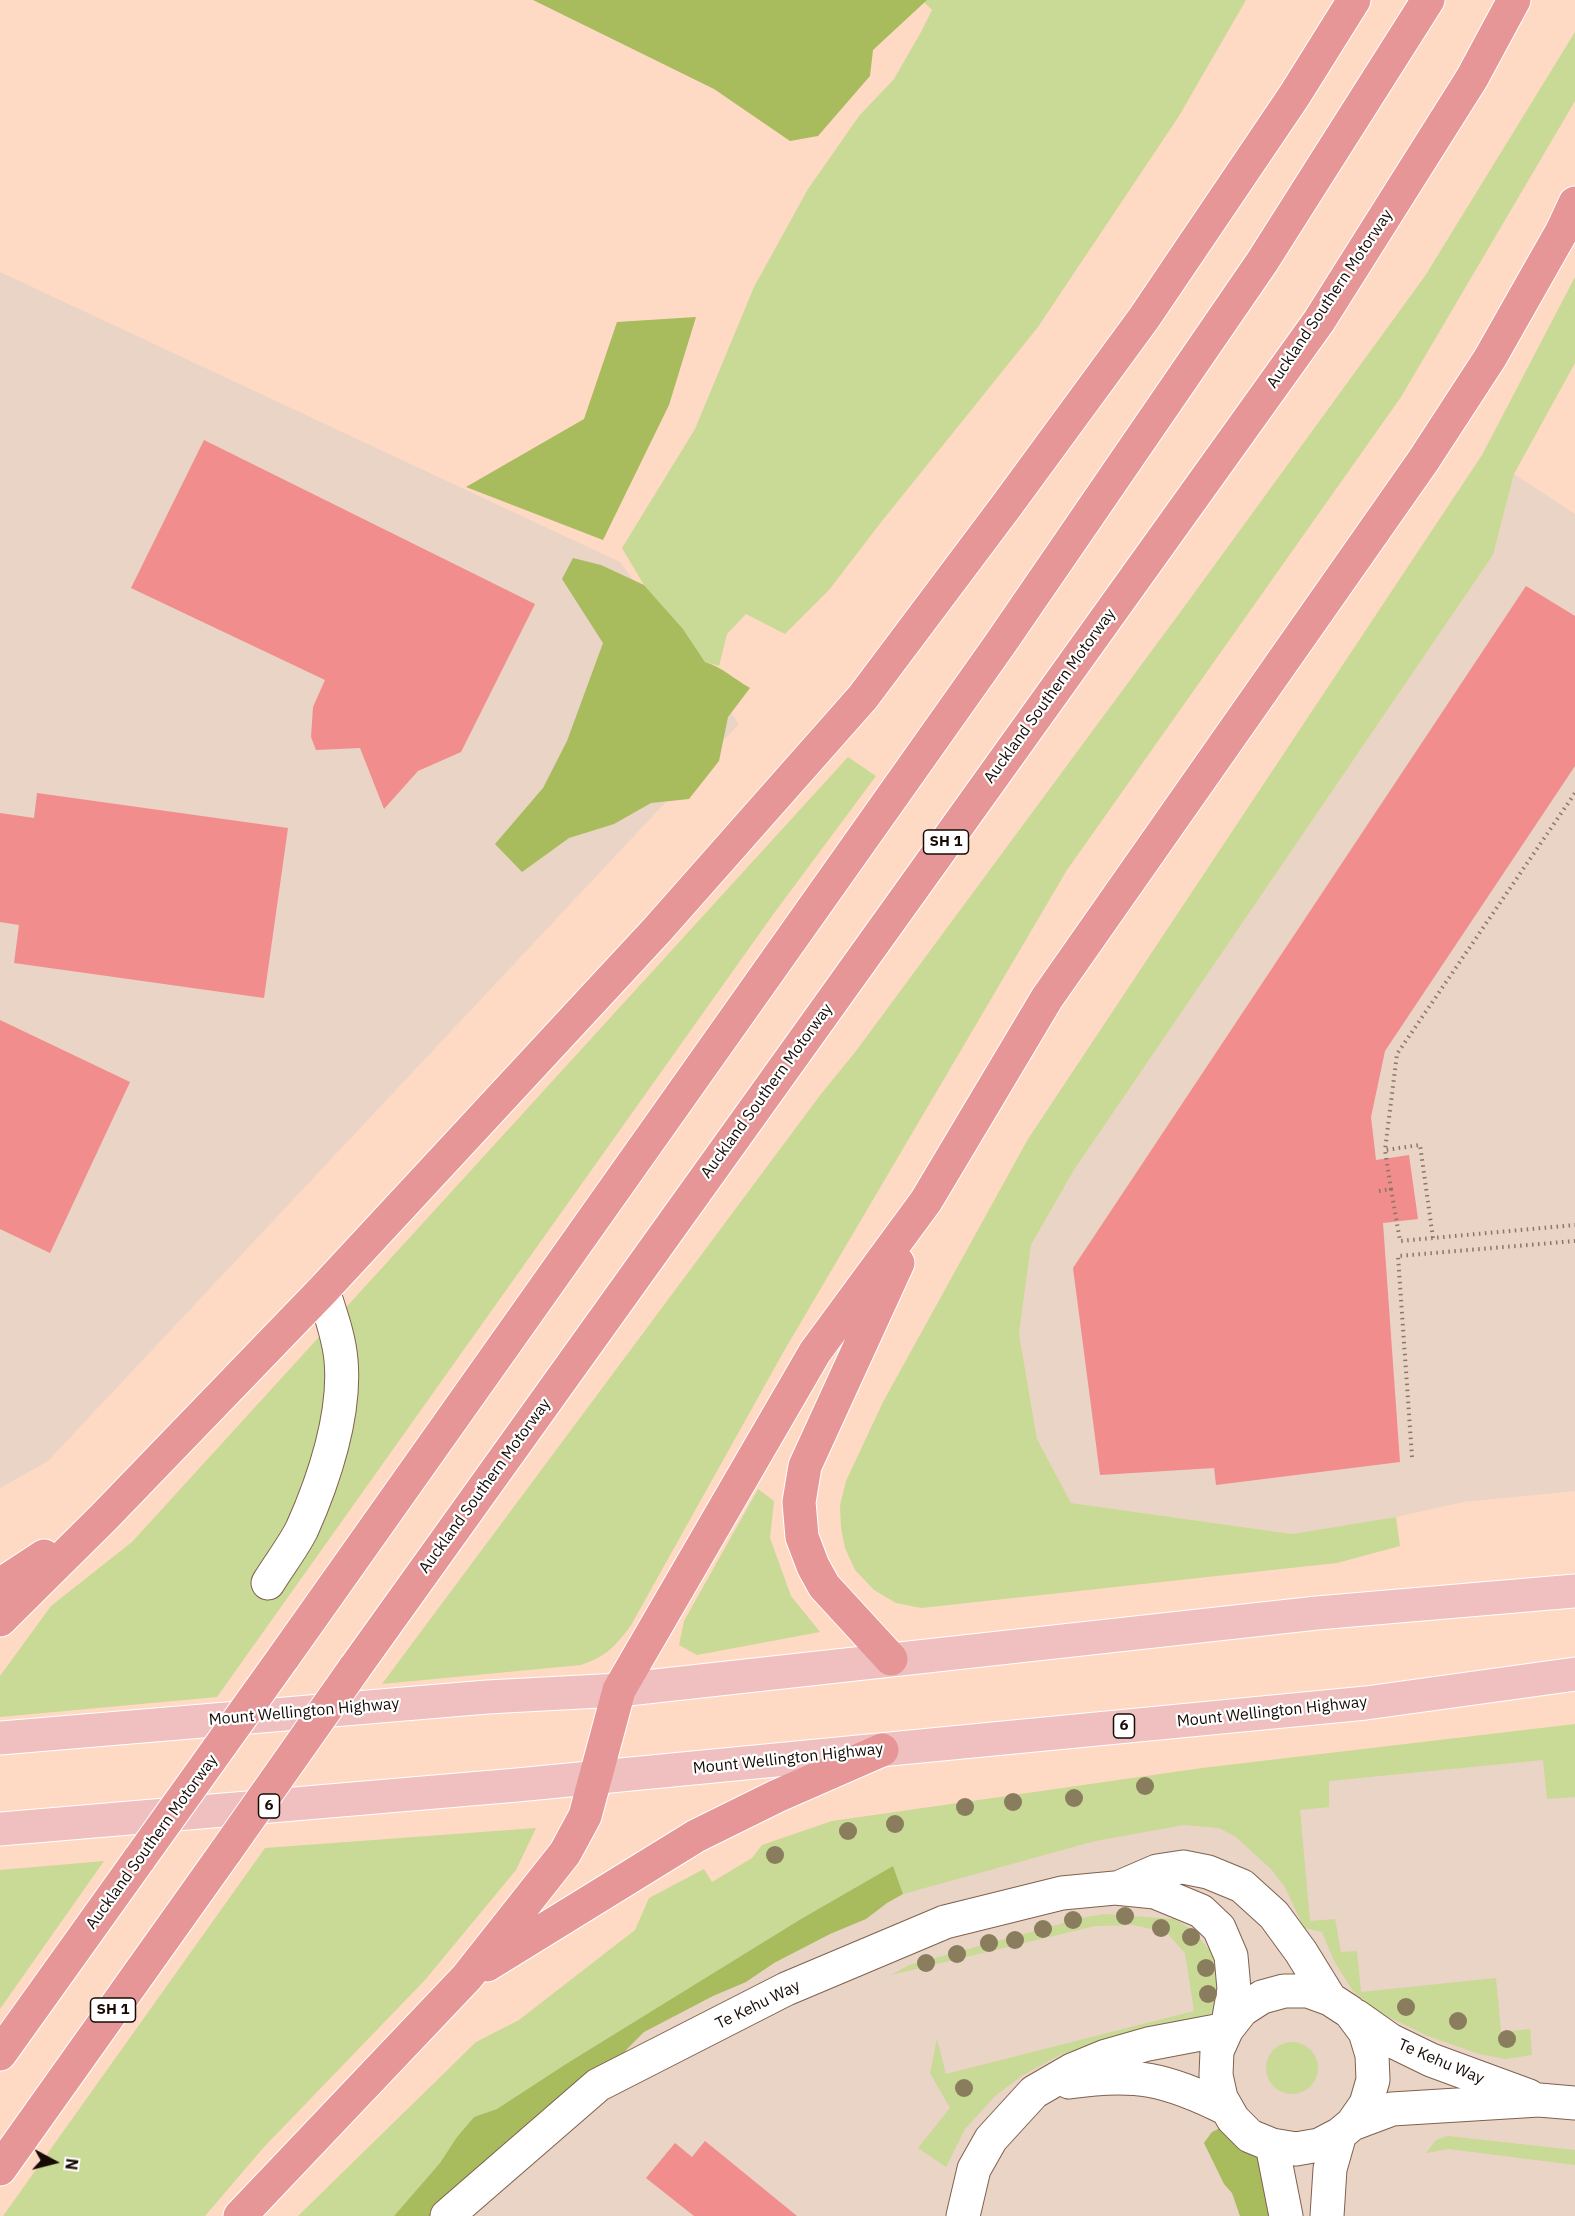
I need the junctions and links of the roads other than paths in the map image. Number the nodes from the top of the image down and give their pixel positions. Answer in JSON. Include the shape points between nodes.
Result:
{"nodes":[{"id":1,"x":1354,"y":0,"type":"edge"},
{"id":2,"x":1428,"y":0,"type":"edge"},
{"id":3,"x":1514,"y":0,"type":"edge"},
{"id":4,"x":1575,"y":203,"type":"edge"},
{"id":5,"x":926,"y":1202,"type":"junction"},
{"id":6,"x":323,"y":1290,"type":"junction"},
{"id":7,"x":104,"y":1517,"type":"junction"},
{"id":8,"x":1575,"y":1581,"type":"edge"},
{"id":9,"x":268,"y":1583,"type":"dead end"},
{"id":10,"x":0,"y":1585,"type":"edge"},
{"id":11,"x":1575,"y":1591,"type":"edge"},
{"id":12,"x":1532,"y":1593,"type":"junction"},
{"id":13,"x":0,"y":1620,"type":"edge"},
{"id":14,"x":891,"y":1659,"type":"junction"},
{"id":15,"x":1575,"y":1674,"type":"edge"},
{"id":16,"x":619,"y":1690,"type":"junction"},
{"id":17,"x":0,"y":1738,"type":"edge"},
{"id":18,"x":882,"y":1750,"type":"junction"},
{"id":19,"x":595,"y":1776,"type":"junction"},
{"id":20,"x":0,"y":1829,"type":"edge"},
{"id":21,"x":1115,"y":1888,"type":"junction"},
{"id":22,"x":467,"y":1977,"type":"junction"},
{"id":23,"x":1340,"y":2005,"type":"junction"},
{"id":24,"x":1227,"y":2029,"type":"junction"},
{"id":25,"x":0,"y":2054,"type":"edge"},
{"id":26,"x":1043,"y":2086,"type":"junction"},
{"id":27,"x":1539,"y":2100,"type":"junction"},
{"id":28,"x":1575,"y":2103,"type":"edge"},
{"id":29,"x":1227,"y":2109,"type":"junction"},
{"id":30,"x":1346,"y":2129,"type":"junction"},
{"id":31,"x":1272,"y":2145,"type":"junction"},
{"id":32,"x":0,"y":2169,"type":"edge"},
{"id":33,"x":240,"y":2216,"type":"edge"},
{"id":34,"x":447,"y":2216,"type":"edge"},
{"id":35,"x":963,"y":2216,"type":"edge"},
{"id":36,"x":1286,"y":2216,"type":"edge"},
{"id":37,"x":1327,"y":2216,"type":"edge"}],
"edges":[{"from":1,"to":6,"type":"highway","via":[[1144,318],[863,697],[657,930]]},
{"from":2,"to":25,"type":"highway","name":"Auckland Southern Motorway","bridge":true,"via":[[1262,261],[1000,644]]},
{"from":3,"to":32,"type":"highway","name":"Auckland Southern Motorway","number":"SH 1","bridge":true,"via":[[1472,78],[1319,321]]},
{"from":4,"to":5,"type":"highway","via":[[1472,386],[1047,998]]},
{"from":5,"to":14,"type":"highway","via":[[813,1449],[799,1502],[802,1537],[824,1586]]},
{"from":5,"to":16,"type":"highway","via":[[815,1352]]},
{"from":6,"to":7,"type":"highway"},
{"from":6,"to":9,"type":"lane","via":[[337,1334],[340,1402],[331,1449],[306,1520]]},
{"from":7,"to":10,"type":"highway"},
{"from":7,"to":13,"type":"highway"},
{"from":8,"to":12,"type":"main road"},
{"from":11,"to":12,"type":"main road","name":"Mount Wellington Highway"},
{"from":12,"to":14,"type":"main road","name":"Mount Wellington Highway"},
{"from":14,"to":16,"type":"main road","name":"Mount Wellington Highway"},
{"from":15,"to":18,"type":"main road","name":"Mount Wellington Highway","number":"6","via":[[1366,1703]]},
{"from":16,"to":17,"type":"main road","name":"Mount Wellington Highway","via":[[487,1697]]},
{"from":16,"to":19,"type":"highway"},
{"from":18,"to":19,"type":"main road","name":"Mount Wellington Highway","number":"6"},
{"from":18,"to":22,"type":"highway","via":[[696,1836]]},
{"from":19,"to":20,"type":"main road","name":"Mount Wellington Highway","number":"6"},
{"from":19,"to":22,"type":"highway","via":[[585,1816],[565,1853]]},
{"from":21,"to":23,"type":"lane","name":"Te Kehu Way","via":[[1157,1871],[1183,1867],[1242,1886],[1274,1915]]},
{"from":21,"to":24,"type":"lane","name":"Te Kehu Way","via":[[1155,1892],[1201,1911],[1219,1928],[1232,1960],[1234,1989]]},
{"from":21,"to":34,"type":"lane","name":"Te Kehu Way","via":[[1062,1893],[945,1922],[786,1989],[598,2085]]},
{"from":22,"to":33,"type":"highway"},
{"from":23,"to":24,"type":"lane","name":"Te Kehu Way","via":[[1308,1991],[1284,1991],[1262,1997],[1242,2010]]},
{"from":23,"to":27,"type":"lane","name":"Te Kehu Way","via":[[1390,2040],[1431,2060]]},
{"from":23,"to":30,"type":"lane","name":"Te Kehu Way","via":[[1365,2032],[1372,2055],[1373,2080],[1366,2104]]},
{"from":24,"to":26,"type":"lane","via":[[1106,2056]]},
{"from":24,"to":29,"type":"lane","name":"Te Kehu Way","via":[[1217,2051],[1216,2075]]},
{"from":26,"to":29,"type":"lane","via":[[1136,2078],[1192,2091]]},
{"from":26,"to":35,"type":"lane","via":[[991,2139],[974,2169]]},
{"from":27,"to":28,"type":"lane","name":"Te Kehu Way"},
{"from":27,"to":30,"type":"lane","name":"Te Kehu Way","via":[[1392,2109]]},
{"from":29,"to":31,"type":"lane","name":"Te Kehu Way","via":[[1250,2136]]},
{"from":30,"to":31,"type":"lane","name":"Te Kehu Way","via":[[1319,2145],[1296,2149]]},
{"from":30,"to":37,"type":"lane","via":[[1330,2169]]},
{"from":31,"to":36,"type":"lane"}]}
